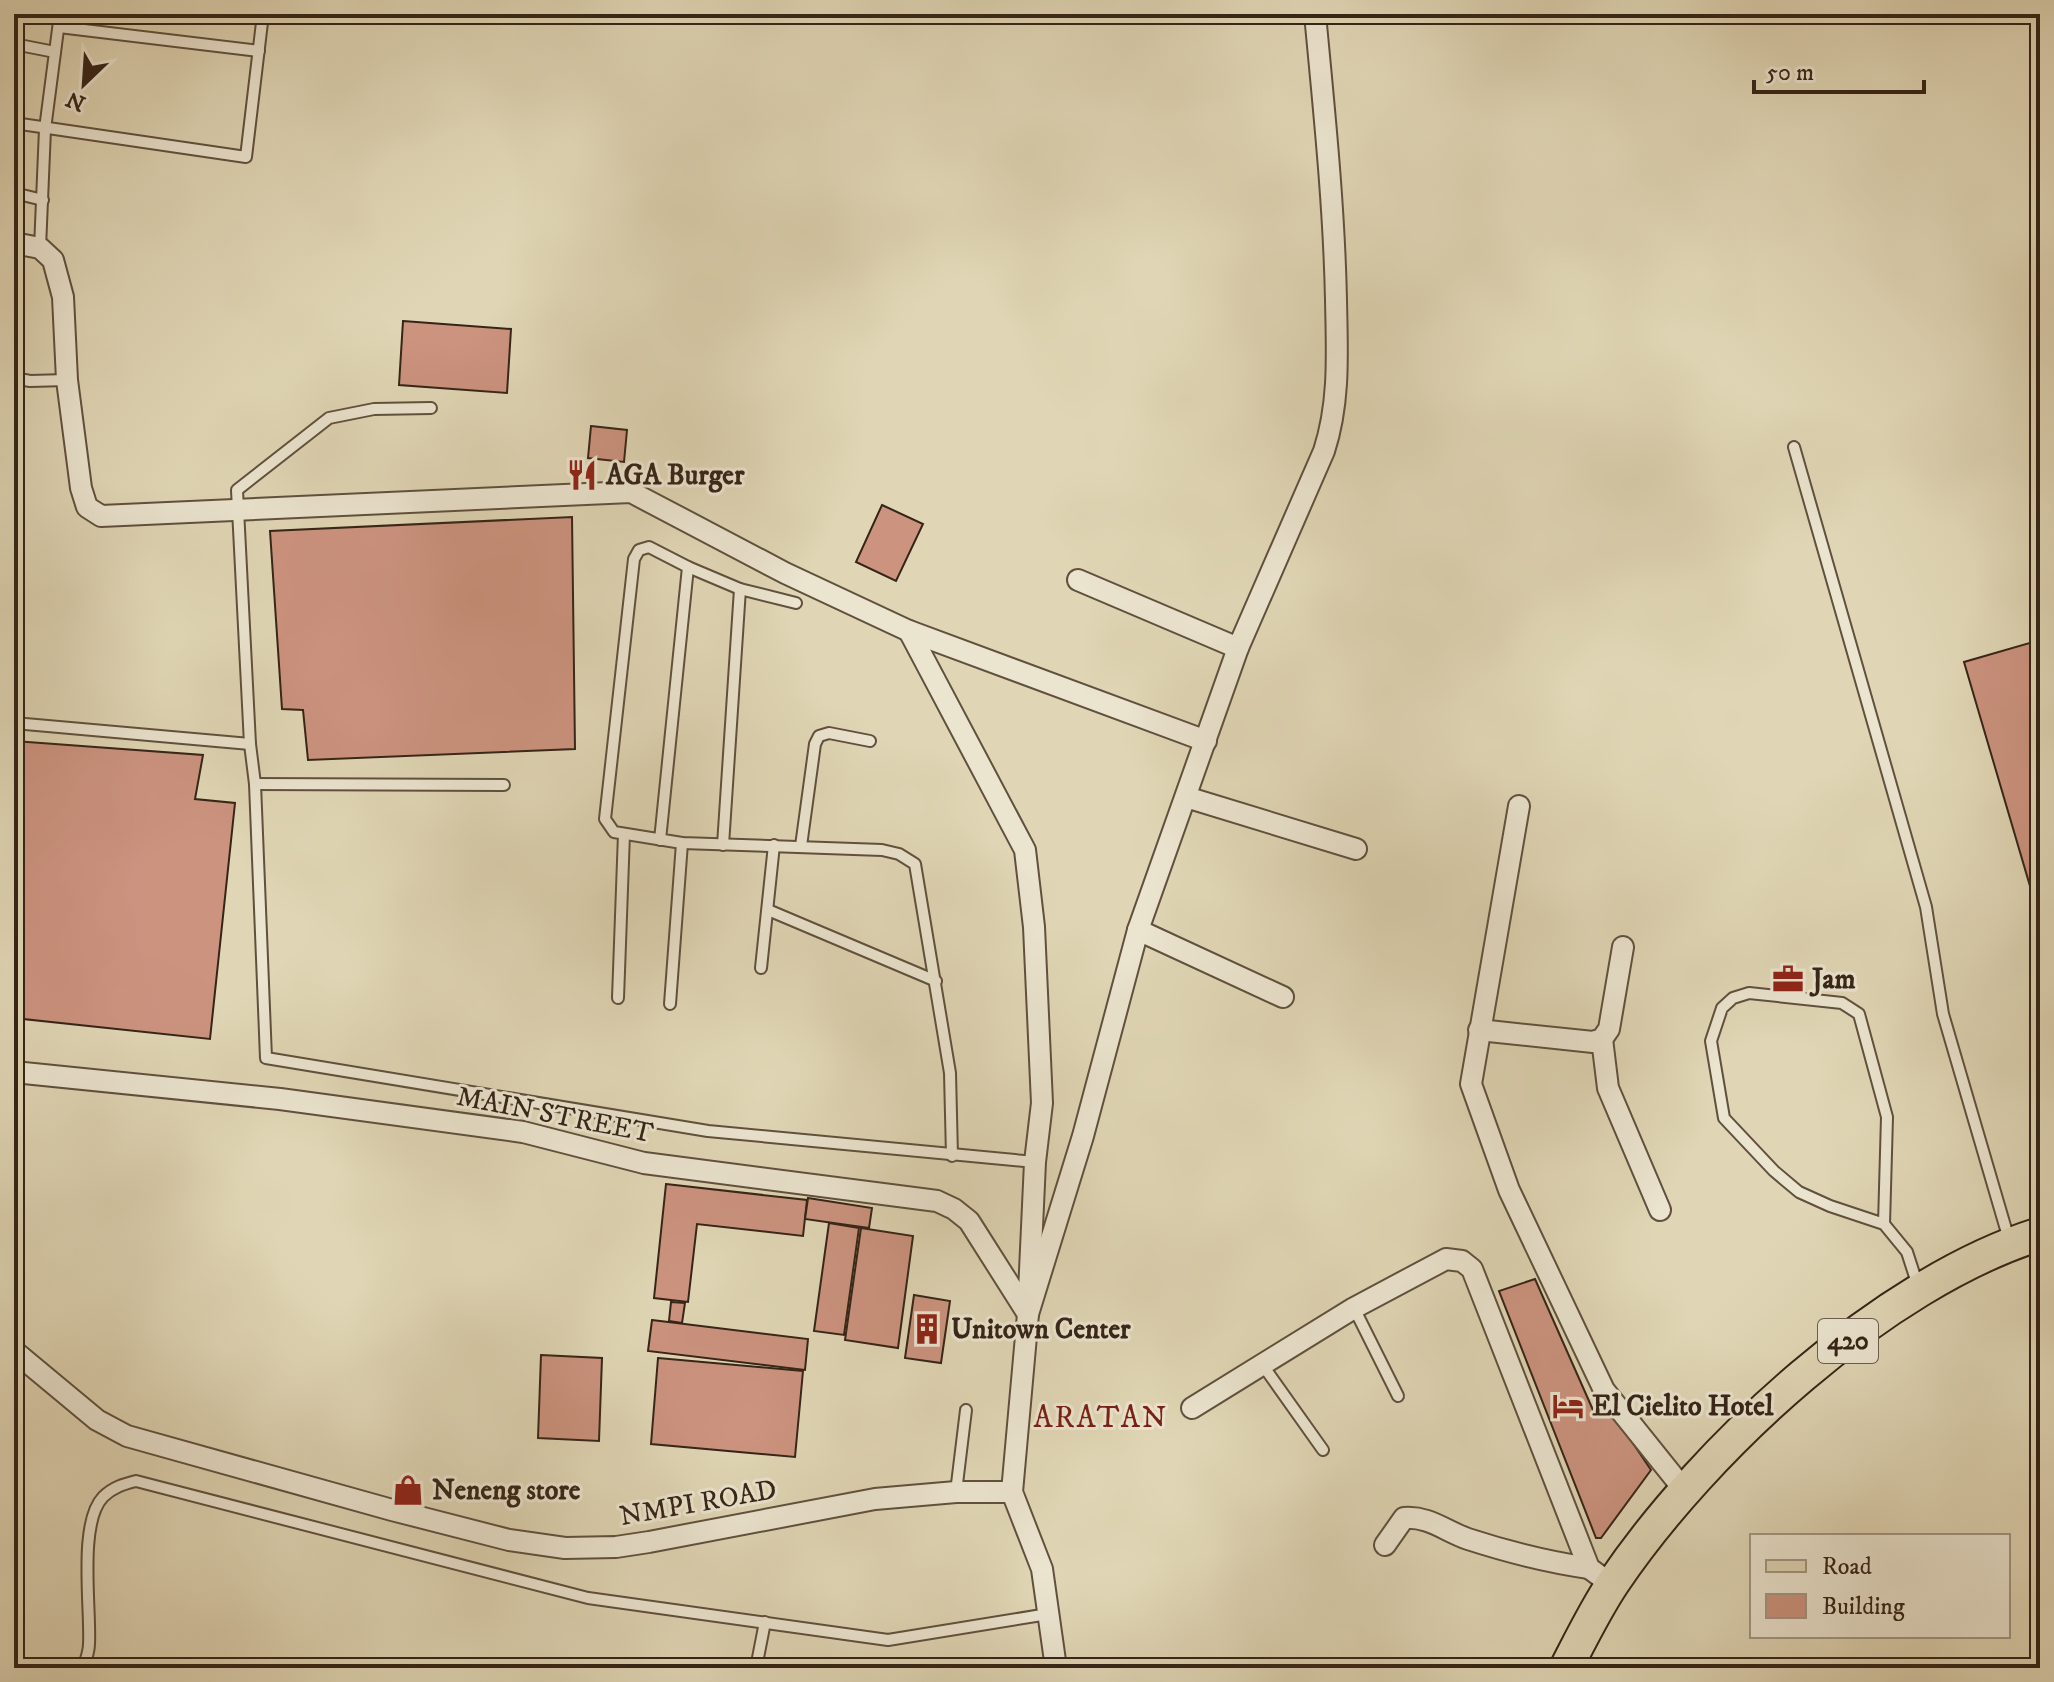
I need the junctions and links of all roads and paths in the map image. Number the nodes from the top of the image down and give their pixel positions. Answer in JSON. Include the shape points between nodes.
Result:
{"nodes":[{"id":1,"x":60,"y":14,"type":"edge"},
{"id":2,"x":263,"y":14,"type":"edge"},
{"id":3,"x":1315,"y":14,"type":"edge"},
{"id":4,"x":59,"y":27,"type":"junction"},
{"id":5,"x":14,"y":44,"type":"edge"},
{"id":6,"x":259,"y":51,"type":"junction"},
{"id":7,"x":55,"y":52,"type":"junction"},
{"id":8,"x":14,"y":123,"type":"edge"},
{"id":9,"x":45,"y":129,"type":"junction"},
{"id":10,"x":14,"y":193,"type":"edge"},
{"id":11,"x":43,"y":200,"type":"junction"},
{"id":12,"x":14,"y":243,"type":"edge"},
{"id":13,"x":40,"y":248,"type":"junction"},
{"id":14,"x":14,"y":378,"type":"edge"},
{"id":15,"x":67,"y":380,"type":"junction"},
{"id":16,"x":431,"y":408,"type":"dead end"},
{"id":17,"x":1794,"y":447,"type":"dead end"},
{"id":18,"x":239,"y":510,"type":"junction"},
{"id":19,"x":688,"y":567,"type":"junction"},
{"id":20,"x":1078,"y":580,"type":"dead end"},
{"id":21,"x":740,"y":589,"type":"junction"},
{"id":22,"x":796,"y":603,"type":"dead end"},
{"id":23,"x":909,"y":631,"type":"junction"},
{"id":24,"x":1238,"y":648,"type":"junction"},
{"id":25,"x":14,"y":723,"type":"edge"},
{"id":26,"x":870,"y":741,"type":"dead end"},
{"id":27,"x":1206,"y":741,"type":"junction"},
{"id":28,"x":250,"y":744,"type":"junction"},
{"id":29,"x":255,"y":784,"type":"junction"},
{"id":30,"x":504,"y":785,"type":"dead end"},
{"id":31,"x":1186,"y":797,"type":"junction"},
{"id":32,"x":1519,"y":806,"type":"dead end"},
{"id":33,"x":624,"y":834,"type":"junction"},
{"id":34,"x":660,"y":840,"type":"junction"},
{"id":35,"x":682,"y":843,"type":"junction"},
{"id":36,"x":723,"y":845,"type":"junction"},
{"id":37,"x":774,"y":845,"type":"junction"},
{"id":38,"x":801,"y":846,"type":"junction"},
{"id":39,"x":1356,"y":849,"type":"dead end"},
{"id":40,"x":768,"y":910,"type":"junction"},
{"id":41,"x":1138,"y":930,"type":"junction"},
{"id":42,"x":1623,"y":947,"type":"dead end"},
{"id":43,"x":761,"y":968,"type":"dead end"},
{"id":44,"x":936,"y":981,"type":"junction"},
{"id":45,"x":1283,"y":997,"type":"dead end"},
{"id":46,"x":618,"y":998,"type":"dead end"},
{"id":47,"x":670,"y":1004,"type":"dead end"},
{"id":48,"x":1479,"y":1030,"type":"junction"},
{"id":49,"x":1602,"y":1039,"type":"junction"},
{"id":50,"x":14,"y":1072,"type":"edge"},
{"id":51,"x":952,"y":1156,"type":"junction"},
{"id":52,"x":1035,"y":1162,"type":"junction"},
{"id":53,"x":1660,"y":1210,"type":"dead end"},
{"id":54,"x":1884,"y":1224,"type":"junction"},
{"id":55,"x":2025,"y":1238,"type":"edge"},
{"id":56,"x":1919,"y":1290,"type":"junction"},
{"id":57,"x":1354,"y":1308,"type":"junction"},
{"id":58,"x":1028,"y":1314,"type":"junction"},
{"id":59,"x":14,"y":1351,"type":"edge"},
{"id":60,"x":1262,"y":1364,"type":"junction"},
{"id":61,"x":1398,"y":1396,"type":"dead end"},
{"id":62,"x":1192,"y":1408,"type":"dead end"},
{"id":63,"x":966,"y":1410,"type":"dead end"},
{"id":64,"x":1323,"y":1450,"type":"dead end"},
{"id":65,"x":1685,"y":1491,"type":"junction"},
{"id":66,"x":956,"y":1492,"type":"junction"},
{"id":67,"x":1012,"y":1492,"type":"junction"},
{"id":68,"x":1385,"y":1545,"type":"dead end"},
{"id":69,"x":1601,"y":1576,"type":"junction"},
{"id":70,"x":1048,"y":1614,"type":"junction"},
{"id":71,"x":765,"y":1622,"type":"junction"},
{"id":72,"x":83,"y":1668,"type":"edge"},
{"id":73,"x":756,"y":1668,"type":"edge"},
{"id":74,"x":1056,"y":1668,"type":"edge"},
{"id":75,"x":1566,"y":1668,"type":"edge"}],
"edges":[{"from":1,"to":4,"type":"lane"},
{"from":2,"to":6,"type":"lane"},
{"from":3,"to":24,"type":"street","via":[[1334,209],[1337,383],[1324,451]]},
{"from":4,"to":6,"type":"lane"},
{"from":4,"to":7,"type":"lane"},
{"from":5,"to":7,"type":"lane"},
{"from":6,"to":9,"type":"lane","via":[[246,157]]},
{"from":7,"to":9,"type":"lane"},
{"from":8,"to":9,"type":"lane"},
{"from":9,"to":11,"type":"lane"},
{"from":10,"to":11,"type":"lane"},
{"from":11,"to":13,"type":"lane"},
{"from":12,"to":13,"type":"street"},
{"from":13,"to":15,"type":"street","via":[[53,260],[63,297]]},
{"from":14,"to":15,"type":"lane"},
{"from":15,"to":18,"type":"street","via":[[87,507],[101,516]]},
{"from":16,"to":18,"type":"lane","via":[[374,409],[329,418],[237,490]]},
{"from":17,"to":55,"type":"lane","via":[[1926,907],[1943,1014]]},
{"from":18,"to":23,"type":"street","via":[[631,492]]},
{"from":18,"to":28,"type":"lane"},
{"from":19,"to":21,"type":"lane"},
{"from":19,"to":33,"type":"lane","via":[[649,547],[634,559],[605,819],[614,832]]},
{"from":19,"to":34,"type":"lane"},
{"from":20,"to":24,"type":"street"},
{"from":21,"to":22,"type":"lane"},
{"from":21,"to":36,"type":"lane"},
{"from":23,"to":27,"type":"street"},
{"from":23,"to":52,"type":"street","via":[[1025,850],[1042,1103]]},
{"from":24,"to":27,"type":"street"},
{"from":25,"to":28,"type":"lane"},
{"from":26,"to":38,"type":"lane","via":[[819,736]]},
{"from":27,"to":31,"type":"street"},
{"from":28,"to":29,"type":"lane"},
{"from":29,"to":30,"type":"lane"},
{"from":29,"to":51,"type":"lane","via":[[266,1058],[708,1131]]},
{"from":31,"to":39,"type":"street"},
{"from":31,"to":41,"type":"street"},
{"from":32,"to":48,"type":"street"},
{"from":33,"to":34,"type":"lane"},
{"from":33,"to":46,"type":"lane"},
{"from":34,"to":35,"type":"lane"},
{"from":35,"to":36,"type":"lane"},
{"from":35,"to":47,"type":"lane"},
{"from":36,"to":37,"type":"lane"},
{"from":37,"to":38,"type":"lane"},
{"from":37,"to":40,"type":"lane"},
{"from":38,"to":44,"type":"lane","via":[[882,850],[915,864]]},
{"from":40,"to":43,"type":"lane"},
{"from":40,"to":44,"type":"lane"},
{"from":41,"to":45,"type":"street"},
{"from":41,"to":58,"type":"street"},
{"from":42,"to":49,"type":"street","via":[[1609,1029]]},
{"from":44,"to":51,"type":"lane","via":[[950,1073]]},
{"from":48,"to":49,"type":"street"},
{"from":48,"to":65,"type":"street","via":[[1471,1084],[1509,1190],[1604,1390]]},
{"from":49,"to":53,"type":"street","via":[[1608,1088]]},
{"from":50,"to":58,"type":"street","name":"MAIN STREET","via":[[508,1129],[644,1163],[937,1201],[969,1221]]},
{"from":51,"to":52,"type":"lane"},
{"from":52,"to":58,"type":"street"},
{"from":54,"to":54,"type":"lane","via":[[1799,1192],[1724,1118],[1711,1041],[1722,1008],[1733,998],[1749,993],[1842,1003],[1859,1014],[1887,1117]]},
{"from":54,"to":56,"type":"lane","via":[[1907,1252]]},
{"from":55,"to":56,"type":"main road","number":"420"},
{"from":56,"to":65,"type":"main road","number":"420","via":[[1814,1367]]},
{"from":57,"to":60,"type":"street"},
{"from":57,"to":61,"type":"lane"},
{"from":57,"to":69,"type":"street","via":[[1446,1259],[1472,1269]]},
{"from":58,"to":67,"type":"street"},
{"from":59,"to":66,"type":"street","name":"NMPI ROAD","via":[[97,1420],[127,1436],[537,1545],[616,1547],[875,1499]]},
{"from":60,"to":62,"type":"street"},
{"from":60,"to":64,"type":"lane"},
{"from":63,"to":66,"type":"lane"},
{"from":65,"to":69,"type":"main road","number":"420"},
{"from":66,"to":67,"type":"street","name":"NMPI ROAD"},
{"from":67,"to":70,"type":"street","via":[[1042,1569]]},
{"from":68,"to":69,"type":"street","via":[[1404,1518],[1418,1517],[1462,1537]]},
{"from":69,"to":75,"type":"main road","number":"420"},
{"from":70,"to":71,"type":"lane","via":[[888,1640]]},
{"from":70,"to":74,"type":"street"},
{"from":71,"to":72,"type":"lane","via":[[588,1598],[136,1481],[118,1485],[101,1499],[92,1521],[87,1554],[89,1647]]},
{"from":71,"to":73,"type":"lane"}]}
